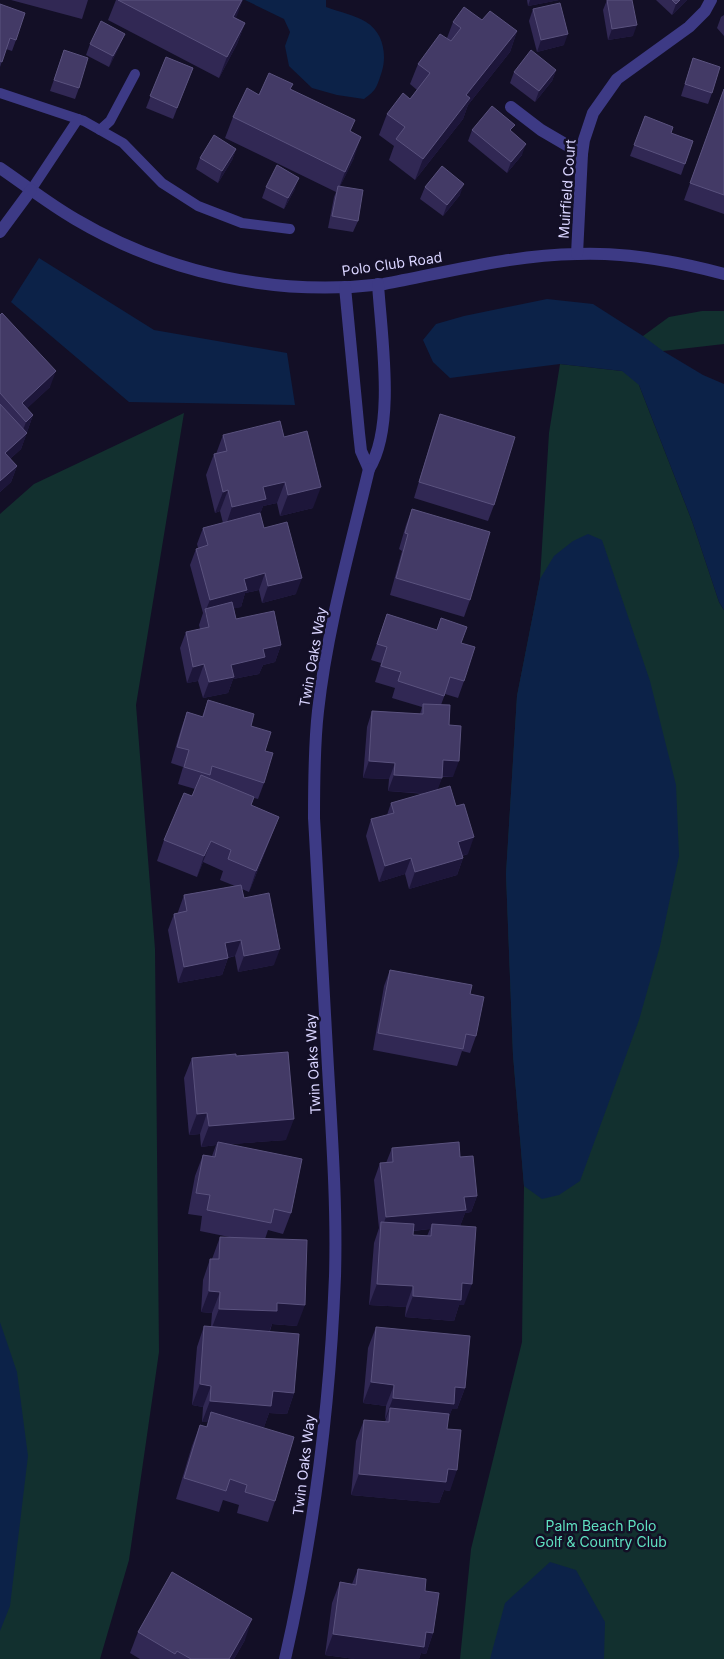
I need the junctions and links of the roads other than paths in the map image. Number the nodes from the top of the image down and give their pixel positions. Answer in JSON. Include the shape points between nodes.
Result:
{"nodes":[{"id":1,"x":711,"y":0,"type":"edge"},
{"id":2,"x":135,"y":74,"type":"dead end"},
{"id":3,"x":0,"y":93,"type":"edge"},
{"id":4,"x":511,"y":107,"type":"dead end"},
{"id":5,"x":78,"y":119,"type":"junction"},
{"id":6,"x":100,"y":130,"type":"junction"},
{"id":7,"x":582,"y":154,"type":"junction"},
{"id":8,"x":0,"y":168,"type":"edge"},
{"id":9,"x":31,"y":190,"type":"junction"},
{"id":10,"x":290,"y":229,"type":"dead end"},
{"id":11,"x":0,"y":232,"type":"edge"},
{"id":12,"x":577,"y":254,"type":"junction"},
{"id":13,"x":724,"y":274,"type":"edge"},
{"id":14,"x":378,"y":284,"type":"junction"},
{"id":15,"x":345,"y":287,"type":"junction"},
{"id":16,"x":369,"y":469,"type":"junction"},
{"id":17,"x":285,"y":1659,"type":"edge"}],
"edges":[{"from":1,"to":7,"type":"street","name":"Muirfield Court","via":[[689,27],[617,79],[593,113]]},
{"from":2,"to":6,"type":"lane","via":[[110,122]]},
{"from":3,"to":5,"type":"lane"},
{"from":4,"to":7,"type":"street","via":[[540,130]]},
{"from":5,"to":6,"type":"lane"},
{"from":5,"to":9,"type":"lane"},
{"from":6,"to":10,"type":"lane","via":[[124,143],[162,183],[198,206],[242,223]]},
{"from":7,"to":12,"type":"street","name":"Muirfield Court"},
{"from":8,"to":9,"type":"street","name":"Polo Club Road"},
{"from":9,"to":11,"type":"street"},
{"from":9,"to":15,"type":"street","name":"Polo Club Road","via":[[74,219],[123,244],[174,264],[245,282]]},
{"from":12,"to":13,"type":"street","name":"Polo Club Road","via":[[630,256]]},
{"from":12,"to":14,"type":"street","name":"Polo Club Road","via":[[521,258]]},
{"from":14,"to":15,"type":"street","name":"Polo Club Road"},
{"from":14,"to":16,"type":"street","name":"Twin Oaks Way","via":[[384,371],[383,417],[377,453]]},
{"from":15,"to":16,"type":"street","via":[[361,451]]},
{"from":16,"to":17,"type":"street","name":"Twin Oaks Way","via":[[327,652],[316,738],[314,818],[335,1179],[335,1274],[330,1370],[320,1465],[306,1559]]}]}
